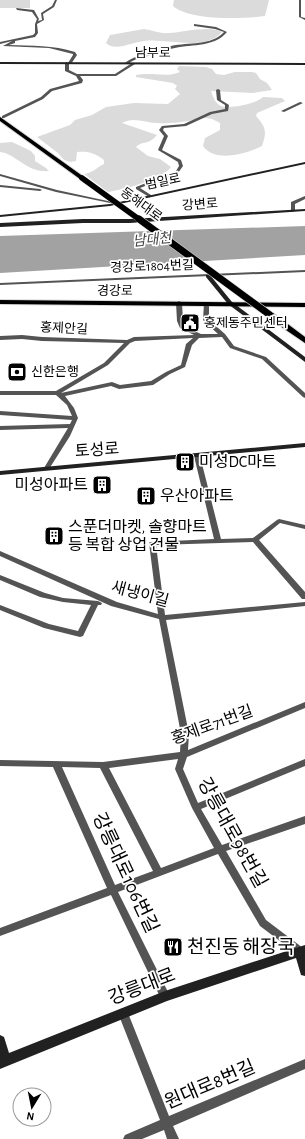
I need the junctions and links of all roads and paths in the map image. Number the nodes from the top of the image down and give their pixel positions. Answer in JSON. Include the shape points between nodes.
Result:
{"nodes":[{"id":1,"x":56,"y":0,"type":"edge"},
{"id":2,"x":300,"y":0,"type":"edge"},
{"id":3,"x":17,"y":9,"type":"dead end"},
{"id":4,"x":305,"y":19,"type":"edge"},
{"id":5,"x":36,"y":24,"type":"junction"},
{"id":6,"x":195,"y":25,"type":"dead end"},
{"id":7,"x":14,"y":41,"type":"junction"},
{"id":8,"x":0,"y":43,"type":"edge"},
{"id":9,"x":0,"y":58,"type":"edge"},
{"id":10,"x":24,"y":63,"type":"junction"},
{"id":11,"x":68,"y":63,"type":"junction"},
{"id":12,"x":127,"y":63,"type":"junction"},
{"id":13,"x":134,"y":63,"type":"junction"},
{"id":14,"x":0,"y":64,"type":"edge"},
{"id":15,"x":305,"y":64,"type":"edge"},
{"id":16,"x":77,"y":75,"type":"junction"},
{"id":17,"x":218,"y":90,"type":"dead end"},
{"id":18,"x":301,"y":103,"type":"dead end"},
{"id":19,"x":296,"y":105,"type":"junction"},
{"id":20,"x":305,"y":106,"type":"edge"},
{"id":21,"x":283,"y":111,"type":"dead end"},
{"id":22,"x":2,"y":118,"type":"edge"},
{"id":23,"x":305,"y":163,"type":"edge"},
{"id":24,"x":0,"y":175,"type":"edge"},
{"id":25,"x":0,"y":186,"type":"edge"},
{"id":26,"x":56,"y":191,"type":"junction"},
{"id":27,"x":150,"y":196,"type":"junction"},
{"id":28,"x":305,"y":197,"type":"edge"},
{"id":29,"x":115,"y":204,"type":"junction"},
{"id":30,"x":305,"y":210,"type":"edge"},
{"id":31,"x":293,"y":211,"type":"junction"},
{"id":32,"x":0,"y":216,"type":"edge"},
{"id":33,"x":0,"y":225,"type":"edge"},
{"id":34,"x":305,"y":271,"type":"edge"},
{"id":35,"x":208,"y":276,"type":"junction"},
{"id":36,"x":0,"y":284,"type":"edge"},
{"id":37,"x":0,"y":302,"type":"edge"},
{"id":38,"x":179,"y":303,"type":"junction"},
{"id":39,"x":207,"y":303,"type":"junction"},
{"id":40,"x":230,"y":303,"type":"junction"},
{"id":41,"x":305,"y":305,"type":"edge"},
{"id":42,"x":199,"y":335,"type":"junction"},
{"id":43,"x":223,"y":335,"type":"junction"},
{"id":44,"x":0,"y":338,"type":"edge"},
{"id":45,"x":305,"y":341,"type":"edge"},
{"id":46,"x":128,"y":342,"type":"junction"},
{"id":47,"x":305,"y":360,"type":"edge"},
{"id":48,"x":0,"y":393,"type":"edge"},
{"id":49,"x":60,"y":394,"type":"junction"},
{"id":50,"x":305,"y":396,"type":"edge"},
{"id":51,"x":0,"y":413,"type":"edge"},
{"id":52,"x":75,"y":418,"type":"junction"},
{"id":53,"x":71,"y":426,"type":"junction"},
{"id":54,"x":0,"y":428,"type":"edge"},
{"id":55,"x":305,"y":445,"type":"edge"},
{"id":56,"x":197,"y":456,"type":"junction"},
{"id":57,"x":47,"y":468,"type":"junction"},
{"id":58,"x":0,"y":473,"type":"edge"},
{"id":59,"x":305,"y":528,"type":"edge"},
{"id":60,"x":218,"y":540,"type":"junction"},
{"id":61,"x":255,"y":540,"type":"junction"},
{"id":62,"x":0,"y":553,"type":"edge"},
{"id":63,"x":0,"y":577,"type":"edge"},
{"id":64,"x":305,"y":596,"type":"edge"},
{"id":65,"x":95,"y":603,"type":"junction"},
{"id":66,"x":114,"y":604,"type":"junction"},
{"id":67,"x":305,"y":604,"type":"edge"},
{"id":68,"x":0,"y":607,"type":"edge"},
{"id":69,"x":162,"y":618,"type":"junction"},
{"id":70,"x":305,"y":705,"type":"edge"},
{"id":71,"x":184,"y":755,"type":"junction"},
{"id":72,"x":305,"y":762,"type":"edge"},
{"id":73,"x":0,"y":763,"type":"edge"},
{"id":74,"x":56,"y":764,"type":"junction"},
{"id":75,"x":103,"y":765,"type":"junction"},
{"id":76,"x":196,"y":808,"type":"junction"},
{"id":77,"x":305,"y":820,"type":"edge"},
{"id":78,"x":220,"y":849,"type":"junction"},
{"id":79,"x":159,"y":873,"type":"junction"},
{"id":80,"x":113,"y":890,"type":"junction"},
{"id":81,"x":0,"y":932,"type":"edge"},
{"id":82,"x":303,"y":949,"type":"edge"},
{"id":83,"x":305,"y":971,"type":"edge"},
{"id":84,"x":166,"y":996,"type":"junction"},
{"id":85,"x":123,"y":1014,"type":"junction"},
{"id":86,"x":0,"y":1040,"type":"edge"},
{"id":87,"x":2,"y":1062,"type":"edge"},
{"id":88,"x":305,"y":1064,"type":"edge"},
{"id":89,"x":167,"y":1124,"type":"junction"},
{"id":90,"x":129,"y":1139,"type":"edge"},
{"id":91,"x":173,"y":1139,"type":"edge"}],
"edges":[{"from":1,"to":5,"type":"street","via":[[54,6],[42,14],[43,20]]},
{"from":2,"to":4,"type":"street","via":[[300,17]]},
{"from":3,"to":5,"type":"street","via":[[33,11],[38,20]]},
{"from":5,"to":7,"type":"street","via":[[38,33]]},
{"from":6,"to":12,"type":"street","via":[[226,32],[209,42],[173,47],[133,58]]},
{"from":7,"to":8,"type":"street"},
{"from":7,"to":11,"type":"street","via":[[5,46],[54,47],[74,53]]},
{"from":9,"to":10,"type":"street"},
{"from":10,"to":11,"type":"street","name":"남부로"},
{"from":10,"to":14,"type":"street"},
{"from":11,"to":12,"type":"street","name":"남부로"},
{"from":11,"to":16,"type":"street","via":[[67,71]]},
{"from":12,"to":13,"type":"street","name":"남부로"},
{"from":13,"to":15,"type":"street","name":"남부로"},
{"from":13,"to":16,"type":"street","via":[[116,74]]},
{"from":16,"to":22,"type":"street","via":[[81,82],[51,90],[42,98]]},
{"from":17,"to":27,"type":"street","via":[[220,100],[227,105],[227,110],[211,113],[185,125],[163,127],[161,130],[166,136],[160,150],[180,161],[181,166],[177,172],[137,188]]},
{"from":18,"to":19,"type":"street"},
{"from":19,"to":20,"type":"street"},
{"from":19,"to":21,"type":"street"},
{"from":22,"to":45,"type":"main road","name":"동해대로","bridge":true},
{"from":23,"to":27,"type":"street","name":"범일로"},
{"from":24,"to":26,"type":"street"},
{"from":25,"to":26,"type":"street"},
{"from":26,"to":29,"type":"street"},
{"from":27,"to":29,"type":"street","name":"범일로"},
{"from":28,"to":31,"type":"street","via":[[293,204]]},
{"from":29,"to":32,"type":"street","name":"범일로"},
{"from":30,"to":31,"type":"street","name":"강변로"},
{"from":31,"to":33,"type":"street","name":"강변로","via":[[130,221]]},
{"from":34,"to":35,"type":"street","name":"경강로1804번길"},
{"from":35,"to":36,"type":"street","name":"경강로1804번길"},
{"from":35,"to":40,"type":"street"},
{"from":37,"to":38,"type":"main road","name":"경강로"},
{"from":38,"to":39,"type":"main road","name":"경강로"},
{"from":38,"to":42,"type":"street","via":[[183,328]]},
{"from":39,"to":40,"type":"main road","name":"경강로"},
{"from":39,"to":43,"type":"street","via":[[206,320]]},
{"from":40,"to":41,"type":"main road","name":"경강로"},
{"from":40,"to":47,"type":"street"},
{"from":42,"to":43,"type":"street","name":"홍제안길"},
{"from":42,"to":46,"type":"street","name":"홍제안길","via":[[134,338]]},
{"from":42,"to":49,"type":"street","via":[[189,344],[183,366],[153,383],[119,387],[112,384]]},
{"from":43,"to":50,"type":"street","via":[[232,347],[264,358]]},
{"from":44,"to":46,"type":"street","name":"홍제안길"},
{"from":46,"to":49,"type":"street","via":[[106,364]]},
{"from":48,"to":49,"type":"street"},
{"from":49,"to":52,"type":"street","via":[[75,414]]},
{"from":51,"to":52,"type":"street"},
{"from":52,"to":53,"type":"street"},
{"from":53,"to":54,"type":"street"},
{"from":53,"to":57,"type":"street"},
{"from":55,"to":56,"type":"street","name":"토성로"},
{"from":56,"to":57,"type":"street","name":"토성로"},
{"from":56,"to":60,"type":"street"},
{"from":57,"to":58,"type":"street","name":"토성로"},
{"from":59,"to":61,"type":"street","via":[[279,521]]},
{"from":60,"to":61,"type":"street"},
{"from":60,"to":69,"type":"street","name":"강릉대로98번길","via":[[152,543]]},
{"from":61,"to":64,"type":"street"},
{"from":62,"to":66,"type":"street","name":"새냉이길"},
{"from":63,"to":65,"type":"street","via":[[43,595]]},
{"from":65,"to":66,"type":"street"},
{"from":65,"to":68,"type":"street","via":[[80,634],[47,626]]},
{"from":66,"to":69,"type":"street","name":"새냉이길"},
{"from":67,"to":69,"type":"street","name":"새냉이길"},
{"from":69,"to":71,"type":"street","name":"강릉대로98번길","via":[[185,734]]},
{"from":70,"to":71,"type":"street","name":"홍제로71번길"},
{"from":71,"to":75,"type":"street","name":"홍제로71번길"},
{"from":71,"to":76,"type":"street","name":"강릉대로98번길","via":[[179,770]]},
{"from":72,"to":76,"type":"street"},
{"from":73,"to":74,"type":"street","name":"홍제로71번길"},
{"from":74,"to":75,"type":"street","name":"홍제로71번길"},
{"from":74,"to":80,"type":"street","name":"강릉대로106번길"},
{"from":75,"to":79,"type":"street"},
{"from":76,"to":78,"type":"street","name":"강릉대로98번길"},
{"from":77,"to":78,"type":"street"},
{"from":78,"to":79,"type":"street"},
{"from":78,"to":82,"type":"street","name":"강릉대로98번길","via":[[263,923]]},
{"from":79,"to":80,"type":"street"},
{"from":80,"to":81,"type":"street"},
{"from":80,"to":84,"type":"street","name":"강릉대로106번길"},
{"from":82,"to":83,"type":"street"},
{"from":82,"to":84,"type":"street","name":"강릉대로"},
{"from":84,"to":85,"type":"street","name":"강릉대로"},
{"from":85,"to":87,"type":"street","name":"강릉대로"},
{"from":85,"to":89,"type":"street"},
{"from":86,"to":87,"type":"street"},
{"from":88,"to":89,"type":"street","name":"원대로8번길"},
{"from":89,"to":90,"type":"street","name":"원대로8번길"},
{"from":89,"to":91,"type":"street"}]}
